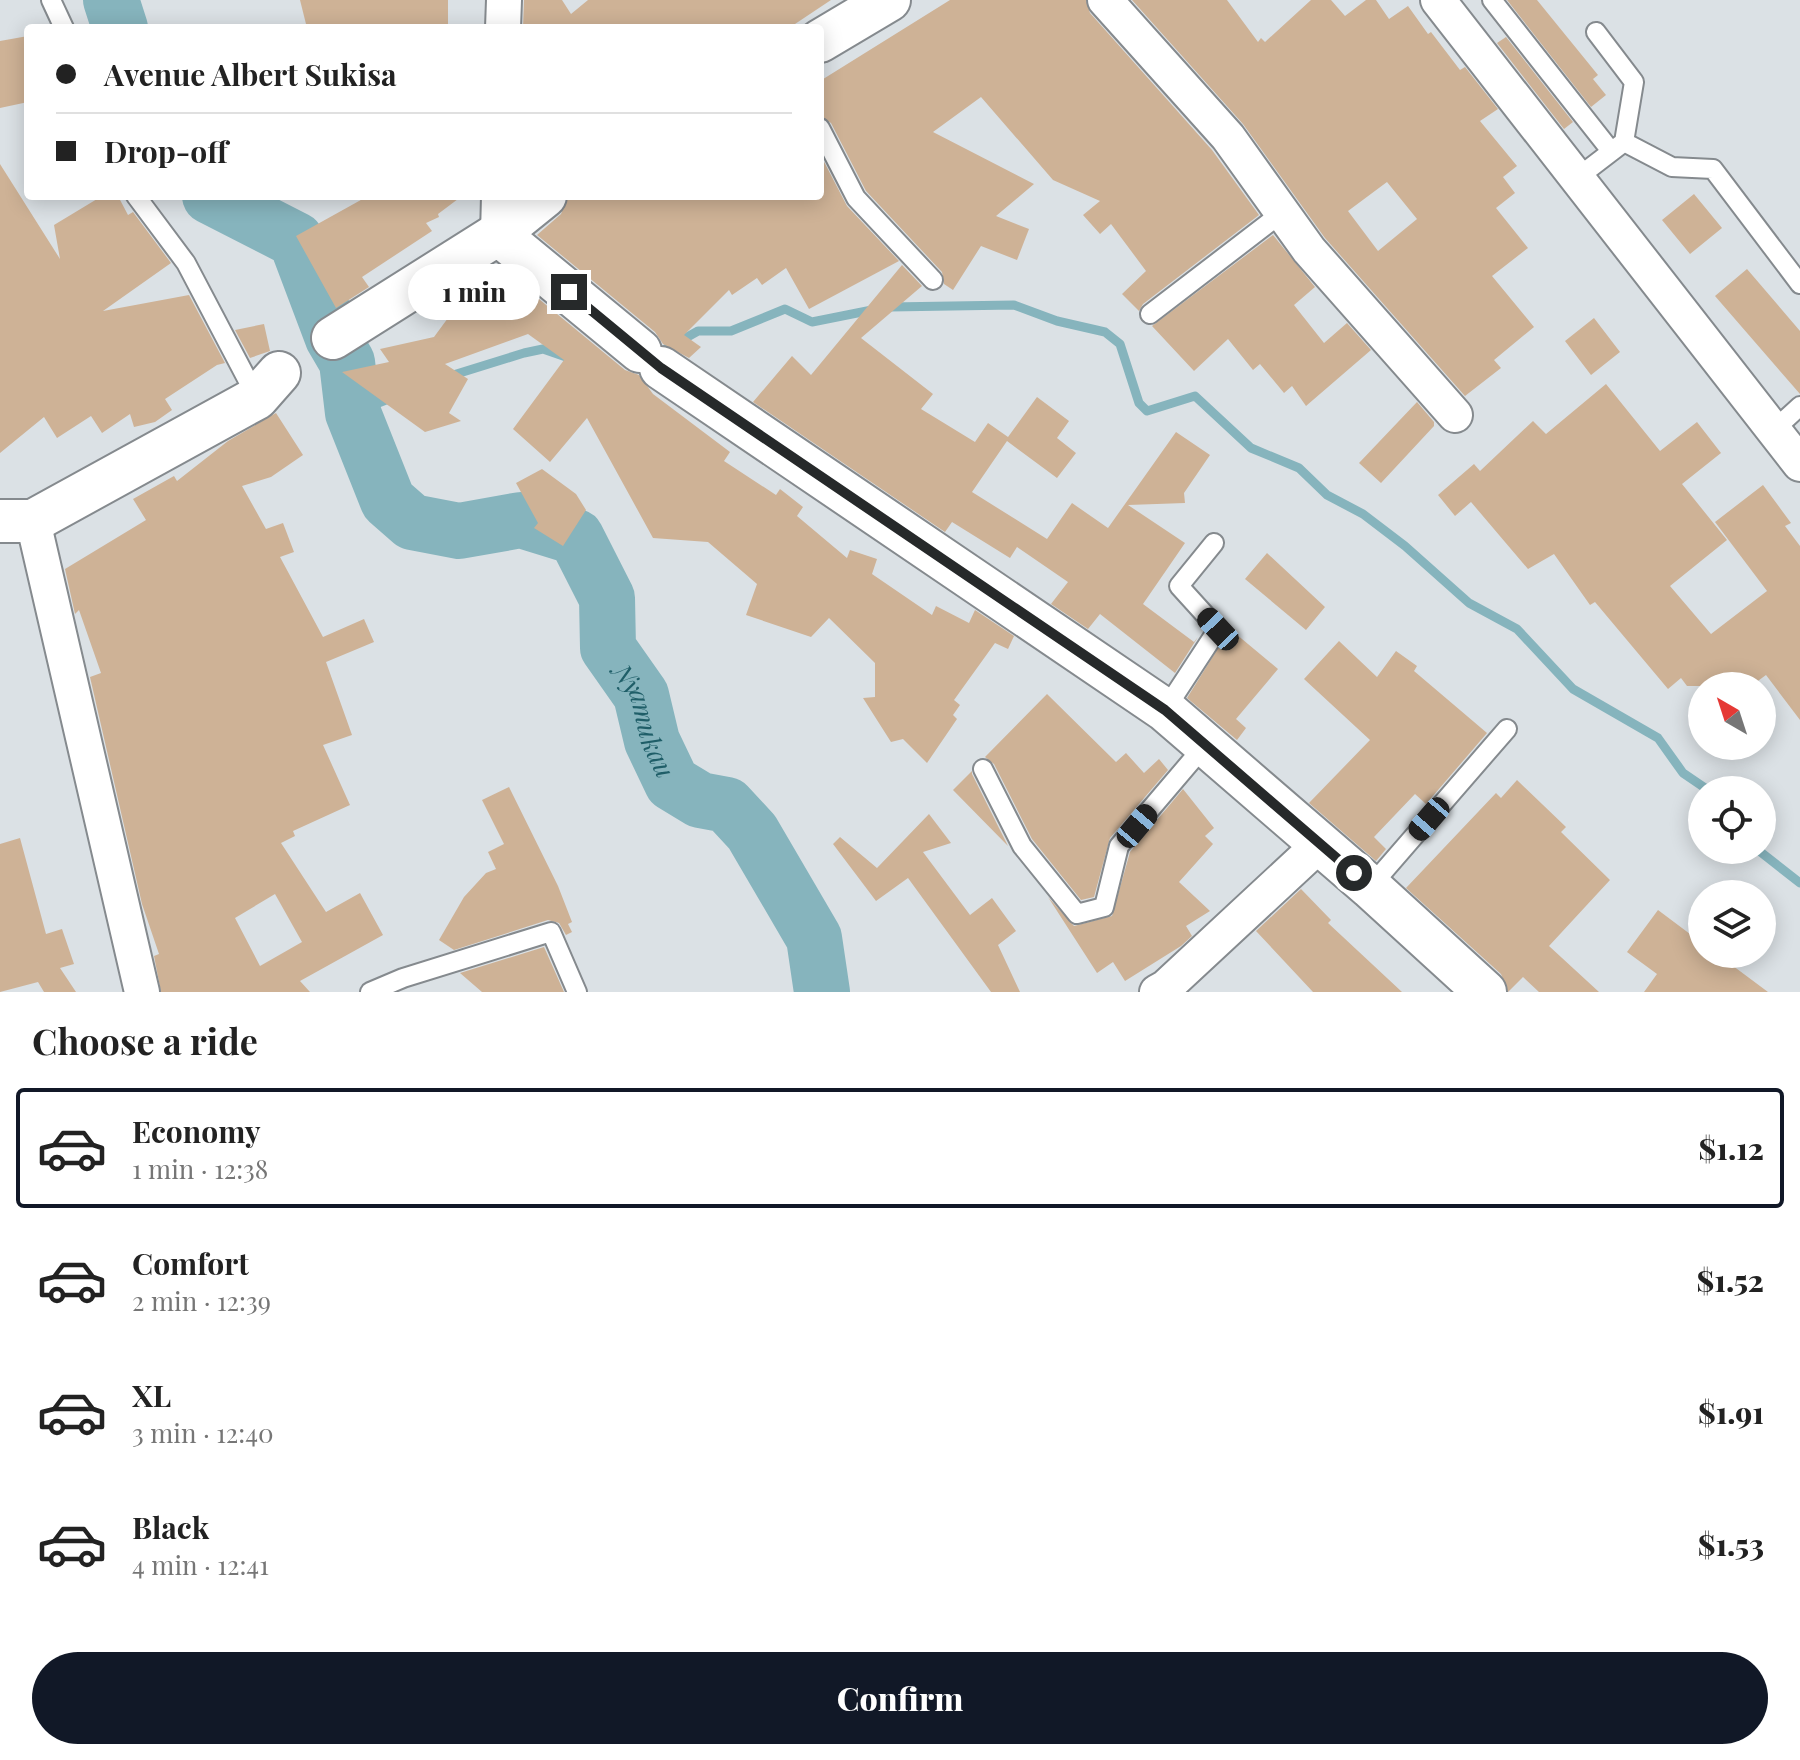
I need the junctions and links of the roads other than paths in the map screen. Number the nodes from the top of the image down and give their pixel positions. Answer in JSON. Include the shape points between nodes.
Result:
{"nodes":[{"id":1,"x":51,"y":0,"type":"edge"},
{"id":2,"x":504,"y":0,"type":"edge"},
{"id":3,"x":889,"y":0,"type":"edge"},
{"id":4,"x":1105,"y":0,"type":"edge"},
{"id":5,"x":1438,"y":0,"type":"edge"},
{"id":6,"x":1492,"y":0,"type":"edge"},
{"id":7,"x":62,"y":24,"type":"edge"},
{"id":8,"x":503,"y":24,"type":"edge"},
{"id":9,"x":1596,"y":32,"type":"dead end"},
{"id":10,"x":824,"y":39,"type":"edge"},
{"id":11,"x":824,"y":136,"type":"edge"},
{"id":12,"x":1618,"y":146,"type":"junction"},
{"id":13,"x":1577,"y":178,"type":"junction"},
{"id":14,"x":139,"y":200,"type":"edge"},
{"id":15,"x":535,"y":200,"type":"edge"},
{"id":16,"x":1283,"y":212,"type":"junction"},
{"id":17,"x":498,"y":215,"type":"edge"},
{"id":18,"x":933,"y":280,"type":"dead end"},
{"id":19,"x":1800,"y":284,"type":"edge"},
{"id":20,"x":1150,"y":314,"type":"dead end"},
{"id":21,"x":350,"y":327,"type":"dead end"},
{"id":22,"x":268,"y":386,"type":"joint"},
{"id":23,"x":1800,"y":406,"type":"edge"},
{"id":24,"x":1455,"y":415,"type":"dead end"},
{"id":25,"x":1774,"y":430,"type":"junction"},
{"id":26,"x":1800,"y":464,"type":"edge"},
{"id":27,"x":17,"y":521,"type":"edge"},
{"id":28,"x":1214,"y":543,"type":"dead end"},
{"id":29,"x":1165,"y":710,"type":"junction"},
{"id":30,"x":1507,"y":729,"type":"dead end"},
{"id":31,"x":1205,"y":745,"type":"junction"},
{"id":32,"x":983,"y":769,"type":"dead end"},
{"id":33,"x":1320,"y":844,"type":"junction"},
{"id":34,"x":1370,"y":887,"type":"junction"},
{"id":35,"x":142,"y":992,"type":"edge"},
{"id":36,"x":370,"y":992,"type":"edge"},
{"id":37,"x":577,"y":992,"type":"edge"},
{"id":38,"x":1157,"y":992,"type":"edge"},
{"id":39,"x":1485,"y":992,"type":"edge"}],
"edges":[{"from":1,"to":7,"type":"lane"},
{"from":2,"to":8,"type":"street"},
{"from":3,"to":10,"type":"street"},
{"from":4,"to":16,"type":"street","via":[[1228,137]]},
{"from":5,"to":13,"type":"street"},
{"from":6,"to":12,"type":"lane"},
{"from":9,"to":12,"type":"lane","via":[[1634,82]]},
{"from":11,"to":18,"type":"lane","via":[[856,198]]},
{"from":12,"to":13,"type":"lane"},
{"from":12,"to":19,"type":"lane","via":[[1672,167],[1713,169]]},
{"from":13,"to":25,"type":"street"},
{"from":14,"to":22,"type":"lane"},
{"from":15,"to":17,"type":"street"},
{"from":16,"to":20,"type":"lane"},
{"from":16,"to":24,"type":"street","via":[[1309,250]]},
{"from":17,"to":21,"type":"street"},
{"from":17,"to":29,"type":"street","via":[[650,359]]},
{"from":22,"to":27,"type":"street"},
{"from":23,"to":25,"type":"lane"},
{"from":25,"to":26,"type":"street"},
{"from":27,"to":35,"type":"street"},
{"from":28,"to":29,"type":"lane","via":[[1179,586],[1218,629]]},
{"from":29,"to":31,"type":"street"},
{"from":30,"to":34,"type":"lane"},
{"from":31,"to":32,"type":"lane","via":[[1119,846],[1104,907],[1077,914],[1022,846]]},
{"from":31,"to":33,"type":"street"},
{"from":33,"to":34,"type":"street"},
{"from":33,"to":38,"type":"street"},
{"from":34,"to":39,"type":"street"},
{"from":36,"to":37,"type":"lane","via":[[551,932]]}]}
